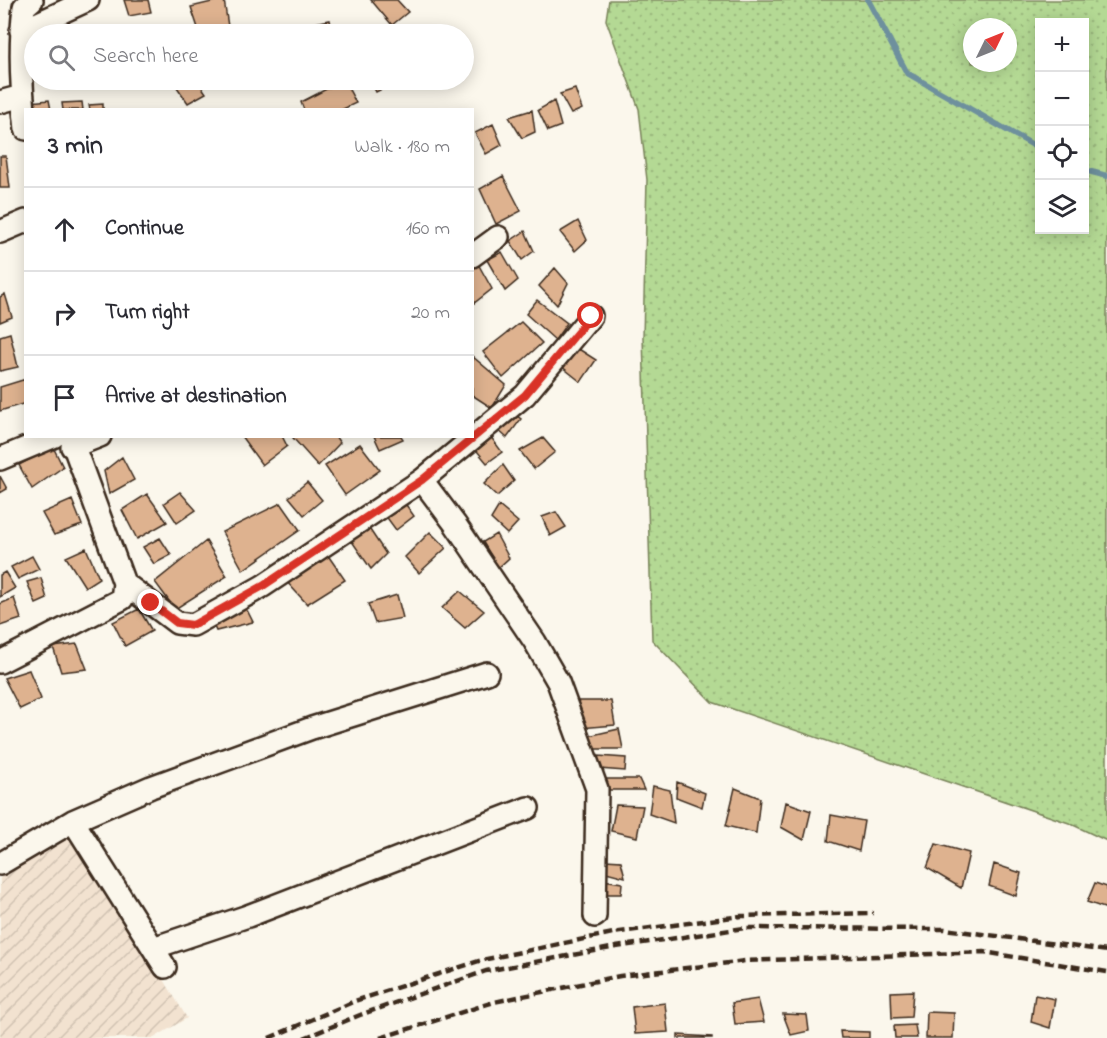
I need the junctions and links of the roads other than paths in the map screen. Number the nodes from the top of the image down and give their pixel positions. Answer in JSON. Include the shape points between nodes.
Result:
{"nodes":[{"id":1,"x":32,"y":0,"type":"edge"},
{"id":2,"x":88,"y":0,"type":"edge"},
{"id":3,"x":36,"y":24,"type":"edge"},
{"id":4,"x":24,"y":30,"type":"edge"},
{"id":5,"x":21,"y":31,"type":"junction"},
{"id":6,"x":22,"y":96,"type":"junction"},
{"id":7,"x":0,"y":102,"type":"edge"},
{"id":8,"x":24,"y":112,"type":"edge"},
{"id":9,"x":24,"y":222,"type":"edge"},
{"id":10,"x":0,"y":232,"type":"edge"},
{"id":11,"x":498,"y":237,"type":"dead end"},
{"id":12,"x":474,"y":255,"type":"edge"},
{"id":13,"x":591,"y":316,"type":"dead end"},
{"id":14,"x":474,"y":437,"type":"edge"},
{"id":15,"x":83,"y":438,"type":"edge"},
{"id":16,"x":473,"y":438,"type":"edge"},
{"id":17,"x":66,"y":440,"type":"edge"},
{"id":18,"x":0,"y":459,"type":"edge"},
{"id":19,"x":422,"y":480,"type":"junction"},
{"id":20,"x":124,"y":583,"type":"junction"},
{"id":21,"x":0,"y":662,"type":"edge"},
{"id":22,"x":487,"y":674,"type":"dead end"},
{"id":23,"x":528,"y":808,"type":"dead end"},
{"id":24,"x":73,"y":821,"type":"junction"},
{"id":25,"x":0,"y":864,"type":"edge"},
{"id":26,"x":595,"y":916,"type":"dead end"},
{"id":27,"x":153,"y":948,"type":"junction"},
{"id":28,"x":165,"y":967,"type":"dead end"}],
"edges":[{"from":1,"to":5,"type":"street","via":[[24,7]]},
{"from":2,"to":3,"type":"street"},
{"from":4,"to":5,"type":"street"},
{"from":5,"to":6,"type":"street"},
{"from":6,"to":7,"type":"street"},
{"from":6,"to":8,"type":"street"},
{"from":9,"to":10,"type":"street"},
{"from":11,"to":12,"type":"street"},
{"from":13,"to":14,"type":"street","via":[[525,395]]},
{"from":15,"to":17,"type":"street"},
{"from":16,"to":19,"type":"street"},
{"from":17,"to":18,"type":"street"},
{"from":17,"to":20,"type":"street"},
{"from":19,"to":20,"type":"street","via":[[263,586],[193,625],[177,623]]},
{"from":19,"to":26,"type":"street","via":[[535,642],[558,682],[597,789]]},
{"from":20,"to":21,"type":"street","via":[[122,599]]},
{"from":22,"to":24,"type":"street","via":[[312,729],[150,787]]},
{"from":23,"to":27,"type":"street","via":[[248,916]]},
{"from":24,"to":25,"type":"street"},
{"from":24,"to":27,"type":"street"},
{"from":27,"to":28,"type":"street"}]}
